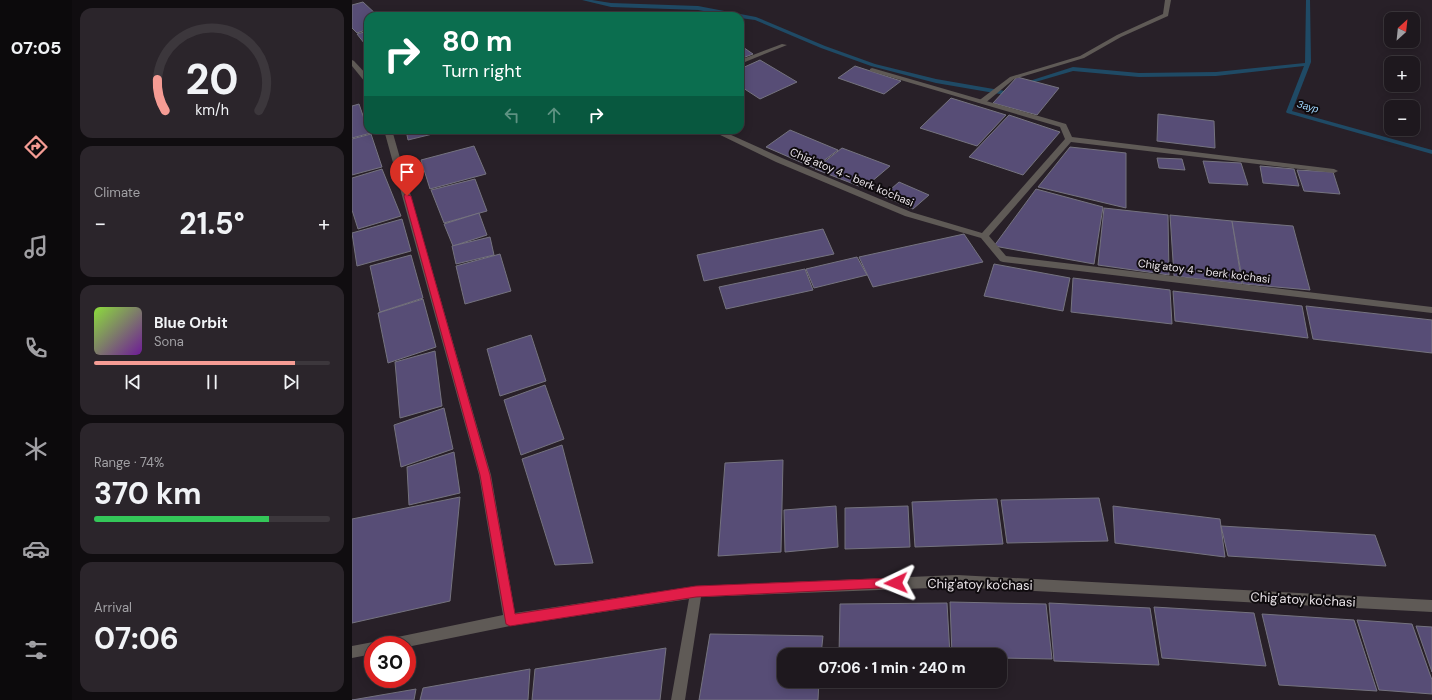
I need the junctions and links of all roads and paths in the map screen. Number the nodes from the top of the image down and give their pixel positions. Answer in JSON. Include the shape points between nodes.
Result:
{"nodes":[{"id":1,"x":1168,"y":0,"type":"edge"},
{"id":2,"x":784,"y":45,"type":"dead end"},
{"id":3,"x":744,"y":60,"type":"edge"},
{"id":4,"x":352,"y":62,"type":"edge"},
{"id":5,"x":872,"y":70,"type":"dead end"},
{"id":6,"x":364,"y":76,"type":"edge"},
{"id":7,"x":981,"y":102,"type":"junction"},
{"id":8,"x":389,"y":134,"type":"edge"},
{"id":9,"x":723,"y":134,"type":"edge"},
{"id":10,"x":1069,"y":139,"type":"junction"},
{"id":11,"x":1334,"y":171,"type":"dead end"},
{"id":12,"x":984,"y":236,"type":"junction"},
{"id":13,"x":1432,"y":310,"type":"edge"},
{"id":14,"x":696,"y":592,"type":"junction"},
{"id":15,"x":1432,"y":606,"type":"edge"},
{"id":16,"x":510,"y":620,"type":"junction"},
{"id":17,"x":416,"y":639,"type":"edge"},
{"id":18,"x":364,"y":650,"type":"edge"},
{"id":19,"x":352,"y":652,"type":"edge"},
{"id":20,"x":678,"y":700,"type":"edge"}],
"edges":[{"from":1,"to":7,"type":"street","via":[[1166,15],[1119,36],[1082,57],[1012,78]]},
{"from":2,"to":3,"type":"street"},
{"from":4,"to":6,"type":"street"},
{"from":5,"to":7,"type":"street"},
{"from":7,"to":10,"type":"street","via":[[1063,126]]},
{"from":8,"to":16,"type":"street","via":[[485,475]]},
{"from":9,"to":12,"type":"street","name":"Chig'atoy 4 - berk ko'chasi","via":[[908,214]]},
{"from":10,"to":11,"type":"street"},
{"from":10,"to":12,"type":"street"},
{"from":12,"to":13,"type":"street","name":"Chig'atoy 4 - berk ko'chasi","via":[[1003,259]]},
{"from":14,"to":15,"type":"street","name":"Chig'atoy ko'chasi","via":[[958,581]]},
{"from":14,"to":16,"type":"street","name":"Chig'atoy ko'chasi"},
{"from":14,"to":20,"type":"street"},
{"from":16,"to":17,"type":"street","name":"Chig'atoy ko'chasi"},
{"from":18,"to":19,"type":"street"}]}
